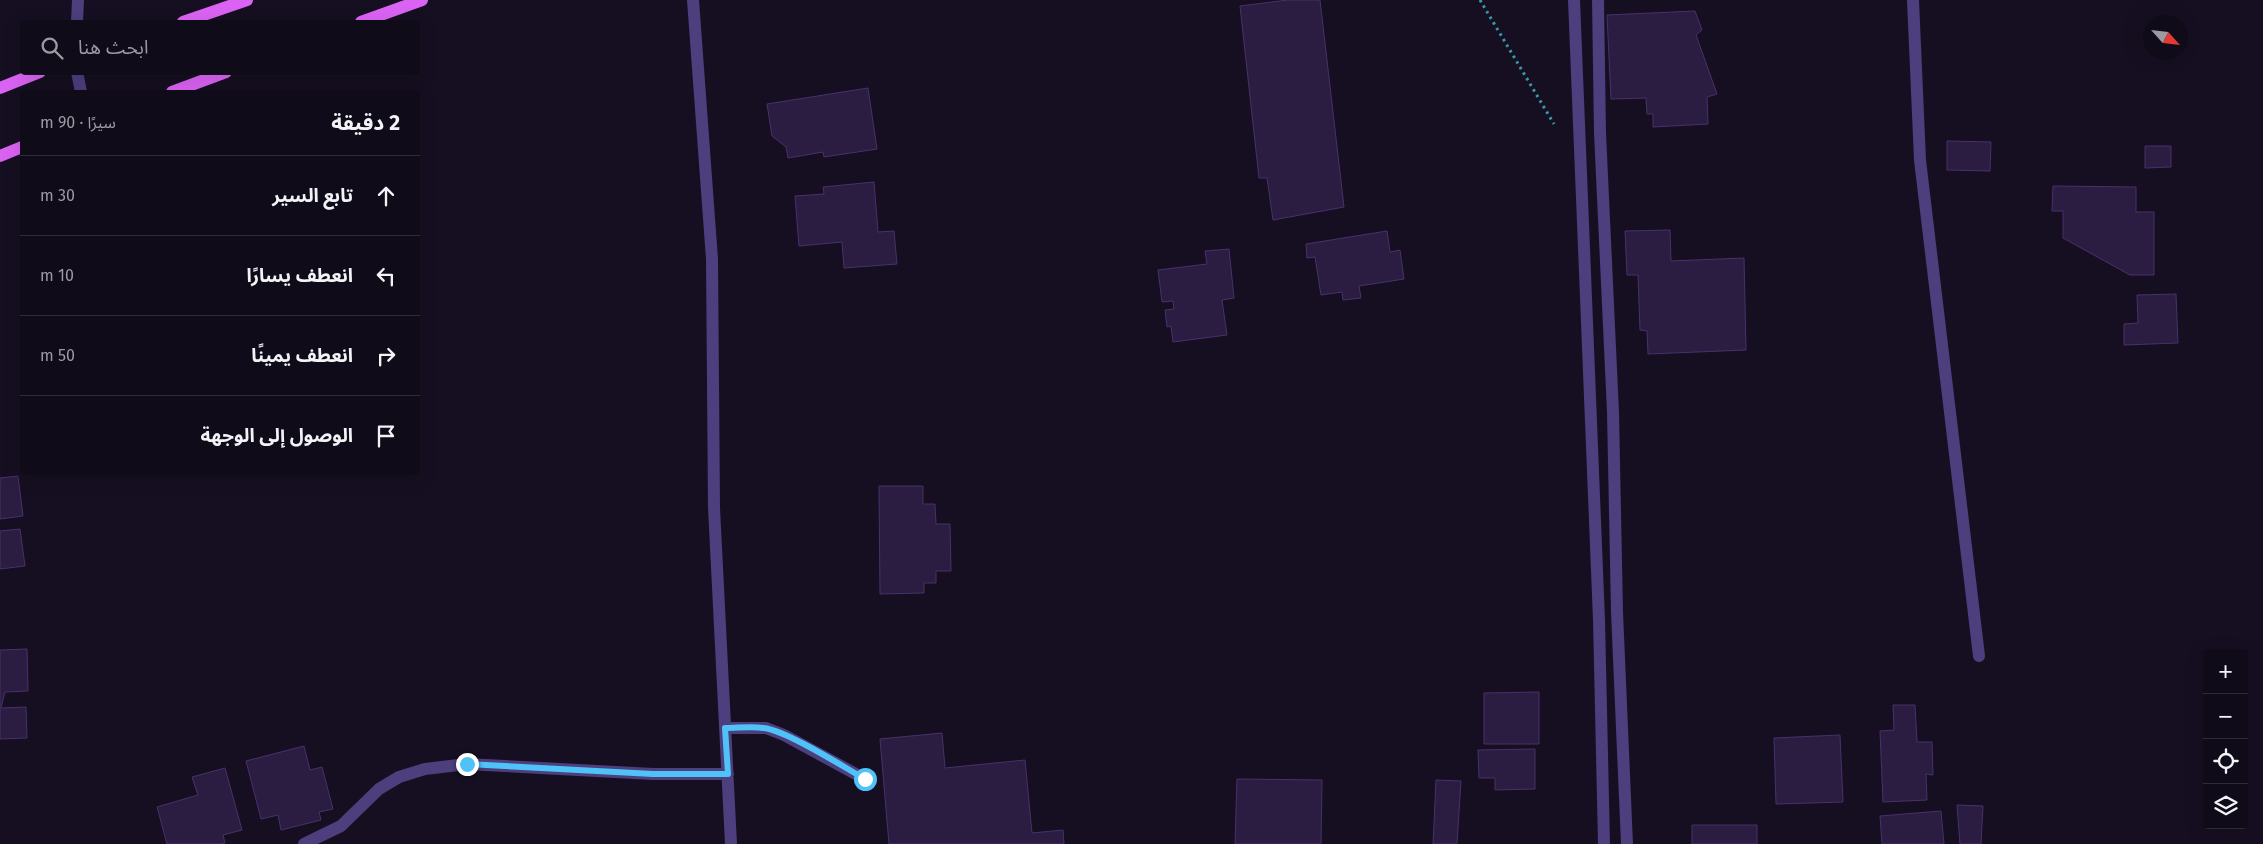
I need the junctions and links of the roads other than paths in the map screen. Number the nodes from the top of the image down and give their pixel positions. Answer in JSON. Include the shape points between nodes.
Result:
{"nodes":[{"id":1,"x":78,"y":0,"type":"edge"},
{"id":2,"x":247,"y":0,"type":"edge"},
{"id":3,"x":422,"y":0,"type":"edge"},
{"id":4,"x":693,"y":0,"type":"edge"},
{"id":5,"x":1574,"y":0,"type":"edge"},
{"id":6,"x":1598,"y":0,"type":"edge"},
{"id":7,"x":1913,"y":0,"type":"edge"},
{"id":8,"x":77,"y":20,"type":"edge"},
{"id":9,"x":188,"y":20,"type":"edge"},
{"id":10,"x":367,"y":20,"type":"edge"},
{"id":11,"x":32,"y":75,"type":"edge"},
{"id":12,"x":77,"y":75,"type":"edge"},
{"id":13,"x":218,"y":75,"type":"edge"},
{"id":14,"x":0,"y":88,"type":"edge"},
{"id":15,"x":80,"y":90,"type":"edge"},
{"id":16,"x":177,"y":90,"type":"edge"},
{"id":17,"x":20,"y":148,"type":"edge"},
{"id":18,"x":0,"y":156,"type":"edge"},
{"id":19,"x":1979,"y":656,"type":"dead end"},
{"id":20,"x":725,"y":728,"type":"junction"},
{"id":21,"x":728,"y":774,"type":"junction"},
{"id":22,"x":865,"y":779,"type":"dead end"},
{"id":23,"x":304,"y":844,"type":"edge"},
{"id":24,"x":731,"y":844,"type":"edge"},
{"id":25,"x":1604,"y":844,"type":"edge"},
{"id":26,"x":1626,"y":844,"type":"edge"}],
"edges":[{"from":1,"to":8,"type":"street"},
{"from":2,"to":9,"type":"main road"},
{"from":3,"to":10,"type":"main road"},
{"from":4,"to":20,"type":"street","via":[[712,259],[714,508]]},
{"from":5,"to":25,"type":"street","via":[[1598,590]]},
{"from":6,"to":26,"type":"street","via":[[1599,124]]},
{"from":7,"to":19,"type":"street","via":[[1920,160]]},
{"from":11,"to":14,"type":"main road"},
{"from":12,"to":15,"type":"street"},
{"from":13,"to":16,"type":"main road"},
{"from":17,"to":18,"type":"main road"},
{"from":20,"to":21,"type":"street"},
{"from":20,"to":22,"type":"street","via":[[766,728]]},
{"from":21,"to":23,"type":"street","via":[[653,774],[467,764],[424,769],[399,777],[379,789],[341,826]]},
{"from":21,"to":24,"type":"street"}]}
